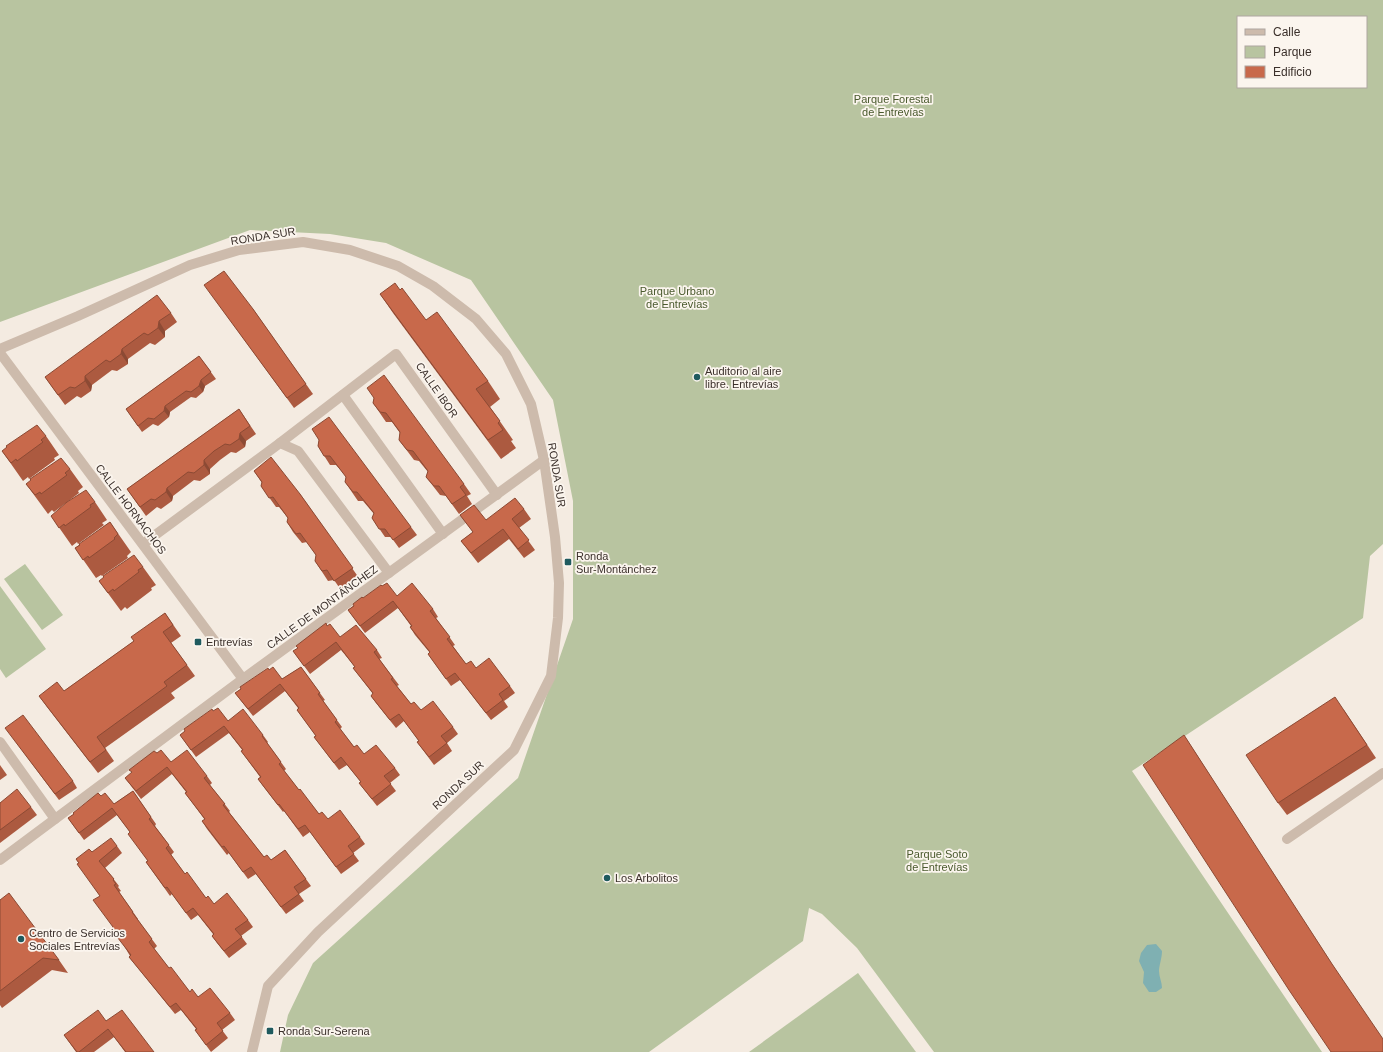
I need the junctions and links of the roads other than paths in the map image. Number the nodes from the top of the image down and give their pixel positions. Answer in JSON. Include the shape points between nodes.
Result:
{"nodes":[{"id":1,"x":0,"y":349,"type":"edge"},
{"id":2,"x":0,"y":353,"type":"edge"},
{"id":3,"x":343,"y":395,"type":"junction"},
{"id":4,"x":280,"y":443,"type":"junction"},
{"id":5,"x":544,"y":460,"type":"junction"},
{"id":6,"x":497,"y":495,"type":"junction"},
{"id":7,"x":443,"y":534,"type":"junction"},
{"id":8,"x":143,"y":544,"type":"junction"},
{"id":9,"x":388,"y":573,"type":"junction"},
{"id":10,"x":243,"y":679,"type":"junction"},
{"id":11,"x":0,"y":742,"type":"edge"},
{"id":12,"x":1383,"y":774,"type":"edge"},
{"id":13,"x":55,"y":819,"type":"junction"},
{"id":14,"x":1287,"y":839,"type":"dead end"},
{"id":15,"x":0,"y":860,"type":"edge"},
{"id":16,"x":252,"y":1052,"type":"edge"}],
"edges":[{"from":1,"to":5,"type":"street","name":"RONDA SUR","via":[[190,265],[239,250],[303,242],[350,250],[398,266],[433,286],[476,319],[506,354],[532,404]]},
{"from":2,"to":8,"type":"street","name":"CALLE HORNACHOS"},
{"from":3,"to":4,"type":"street","name":"CALLE IBOR"},
{"from":3,"to":6,"type":"street","name":"CALLE IBOR","via":[[396,354]]},
{"from":3,"to":7,"type":"street"},
{"from":4,"to":8,"type":"street","name":"CALLE IBOR"},
{"from":4,"to":9,"type":"street","via":[[298,451]]},
{"from":5,"to":6,"type":"street","name":"CALLE DE MONTÁNCHEZ"},
{"from":5,"to":16,"type":"street","name":"RONDA SUR","via":[[559,583],[558,618],[551,676],[514,750],[318,932],[268,986]]},
{"from":6,"to":7,"type":"street","name":"CALLE DE MONTÁNCHEZ"},
{"from":7,"to":9,"type":"street","name":"CALLE DE MONTÁNCHEZ"},
{"from":8,"to":10,"type":"street","name":"CALLE HORNACHOS"},
{"from":9,"to":10,"type":"street","name":"CALLE DE MONTÁNCHEZ"},
{"from":10,"to":13,"type":"street","name":"CALLE DE MONTÁNCHEZ"},
{"from":11,"to":13,"type":"street"},
{"from":12,"to":14,"type":"street"},
{"from":13,"to":15,"type":"street","name":"CALLE DE MONTÁNCHEZ"}]}
